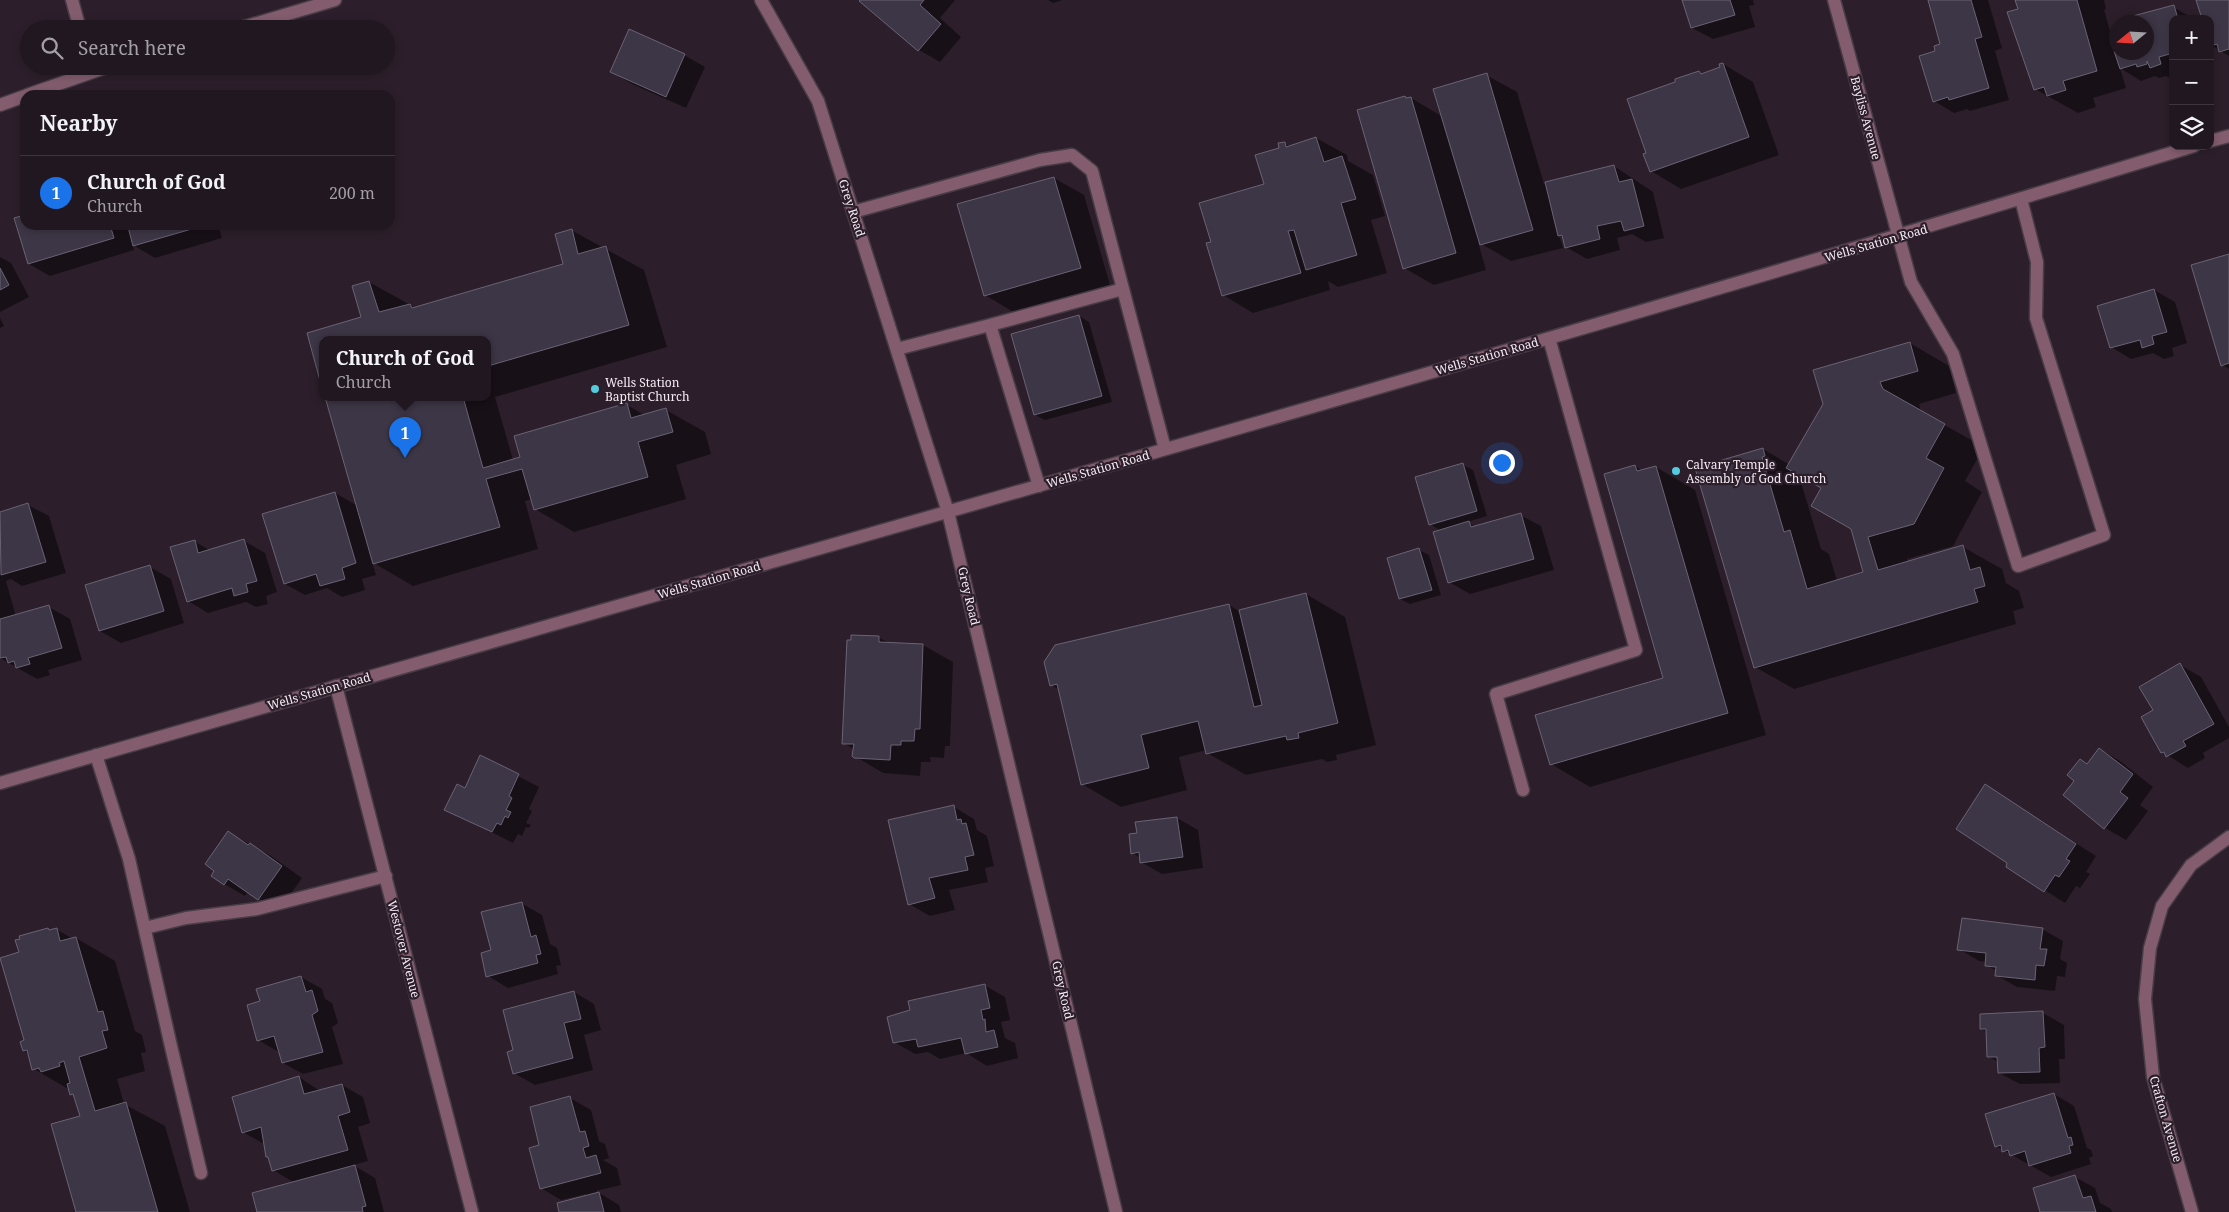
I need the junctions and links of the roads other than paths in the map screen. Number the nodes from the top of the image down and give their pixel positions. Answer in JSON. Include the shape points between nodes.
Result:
{"nodes":[{"id":1,"x":72,"y":0,"type":"edge"},
{"id":2,"x":335,"y":0,"type":"edge"},
{"id":3,"x":761,"y":0,"type":"edge"},
{"id":4,"x":1834,"y":0,"type":"edge"},
{"id":5,"x":78,"y":20,"type":"edge"},
{"id":6,"x":267,"y":20,"type":"edge"},
{"id":7,"x":77,"y":75,"type":"edge"},
{"id":8,"x":39,"y":90,"type":"edge"},
{"id":9,"x":20,"y":97,"type":"edge"},
{"id":10,"x":0,"y":105,"type":"edge"},
{"id":11,"x":2229,"y":136,"type":"edge"},
{"id":12,"x":2214,"y":140,"type":"edge"},
{"id":13,"x":2181,"y":150,"type":"edge"},
{"id":14,"x":2021,"y":199,"type":"junction"},
{"id":15,"x":853,"y":212,"type":"junction"},
{"id":16,"x":1898,"y":236,"type":"junction"},
{"id":17,"x":1123,"y":289,"type":"junction"},
{"id":18,"x":990,"y":325,"type":"junction"},
{"id":19,"x":1549,"y":338,"type":"junction"},
{"id":20,"x":897,"y":349,"type":"junction"},
{"id":21,"x":1166,"y":449,"type":"junction"},
{"id":22,"x":1039,"y":486,"type":"junction"},
{"id":23,"x":948,"y":512,"type":"junction"},
{"id":24,"x":336,"y":686,"type":"junction"},
{"id":25,"x":96,"y":755,"type":"junction"},
{"id":26,"x":0,"y":783,"type":"edge"},
{"id":27,"x":1522,"y":790,"type":"dead end"},
{"id":28,"x":2229,"y":837,"type":"edge"},
{"id":29,"x":386,"y":876,"type":"junction"},
{"id":30,"x":145,"y":928,"type":"junction"},
{"id":31,"x":201,"y":1173,"type":"dead end"},
{"id":32,"x":472,"y":1212,"type":"edge"},
{"id":33,"x":1116,"y":1212,"type":"edge"},
{"id":34,"x":2192,"y":1212,"type":"edge"}],
"edges":[{"from":1,"to":5,"type":"street"},
{"from":2,"to":6,"type":"street"},
{"from":3,"to":15,"type":"street","name":"Grey Road","via":[[818,101]]},
{"from":4,"to":16,"type":"street","name":"Bayliss Avenue"},
{"from":7,"to":8,"type":"street"},
{"from":9,"to":10,"type":"street"},
{"from":11,"to":12,"type":"street"},
{"from":13,"to":14,"type":"street","name":"Wells Station Road"},
{"from":14,"to":16,"type":"street","name":"Wells Station Road"},
{"from":14,"to":16,"type":"street","name":"Bayliss Avenue","via":[[2037,262],[2036,318],[2104,535],[2018,566],[1953,354],[1912,282]]},
{"from":15,"to":17,"type":"street","via":[[1040,160],[1072,155],[1092,171]]},
{"from":15,"to":20,"type":"street","name":"Grey Road"},
{"from":16,"to":19,"type":"street","name":"Wells Station Road"},
{"from":17,"to":18,"type":"street"},
{"from":17,"to":21,"type":"street"},
{"from":18,"to":20,"type":"street"},
{"from":18,"to":22,"type":"street"},
{"from":19,"to":21,"type":"street","name":"Wells Station Road"},
{"from":19,"to":27,"type":"street","via":[[1636,650],[1496,694]]},
{"from":20,"to":23,"type":"street","name":"Grey Road"},
{"from":21,"to":22,"type":"street","name":"Wells Station Road"},
{"from":22,"to":23,"type":"street","name":"Wells Station Road"},
{"from":23,"to":24,"type":"street","name":"Wells Station Road"},
{"from":23,"to":33,"type":"street","name":"Grey Road"},
{"from":24,"to":25,"type":"street","name":"Wells Station Road"},
{"from":24,"to":29,"type":"street","name":"Westover Avenue"},
{"from":25,"to":26,"type":"street","name":"Wells Station Road"},
{"from":25,"to":30,"type":"street","via":[[129,859]]},
{"from":28,"to":34,"type":"street","name":"Crafton Avenue","via":[[2191,864],[2162,906],[2150,948],[2145,999],[2153,1077]]},
{"from":29,"to":30,"type":"street","via":[[258,909],[186,918]]},
{"from":29,"to":32,"type":"street","name":"Westover Avenue"},
{"from":30,"to":31,"type":"street"}]}
